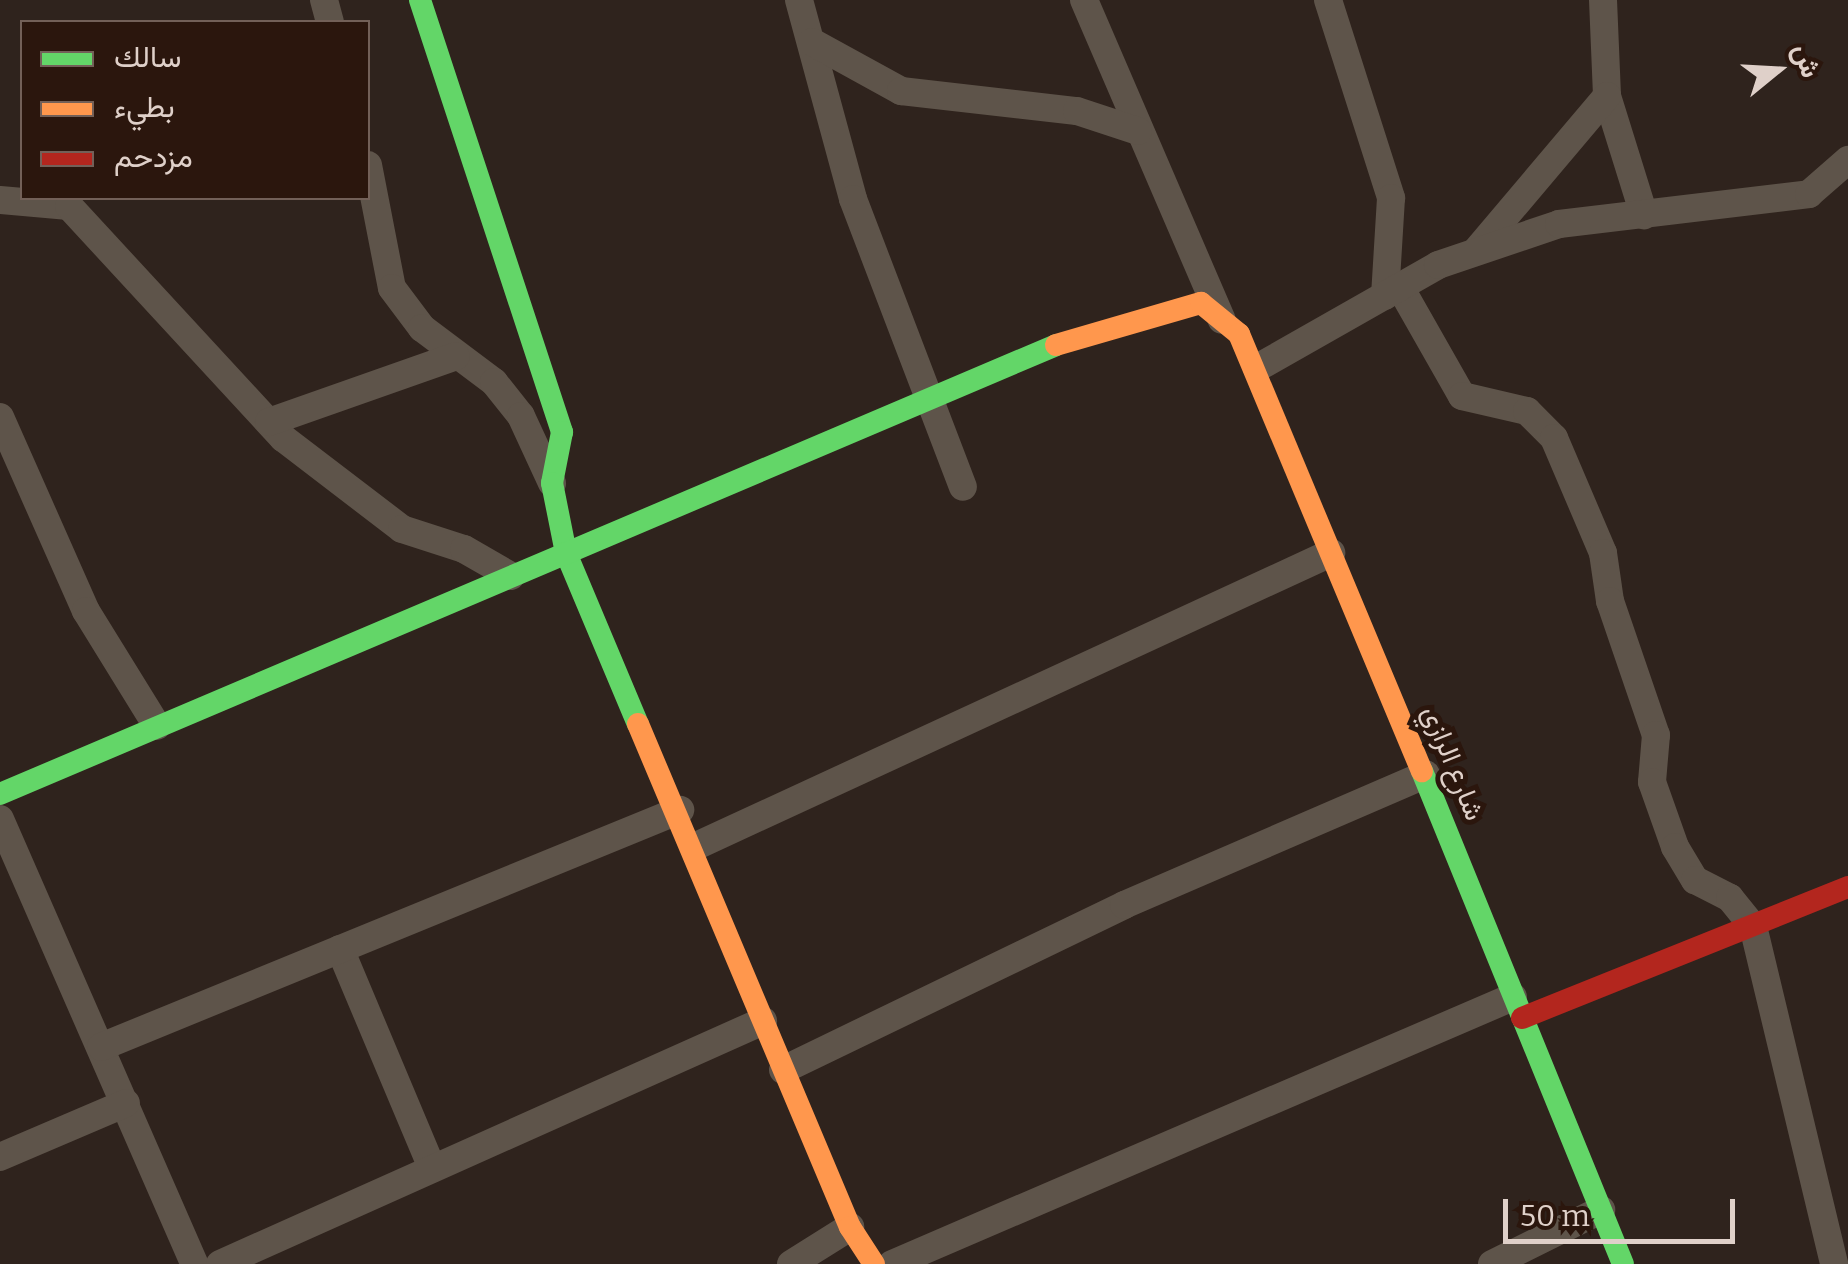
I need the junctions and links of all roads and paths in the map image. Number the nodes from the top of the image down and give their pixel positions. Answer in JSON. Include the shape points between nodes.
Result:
{"nodes":[{"id":1,"x":420,"y":0,"type":"edge"},
{"id":2,"x":799,"y":0,"type":"edge"},
{"id":3,"x":1084,"y":0,"type":"edge"},
{"id":4,"x":1328,"y":0,"type":"edge"},
{"id":5,"x":1603,"y":0,"type":"edge"},
{"id":6,"x":812,"y":42,"type":"junction"},
{"id":7,"x":1606,"y":96,"type":"junction"},
{"id":8,"x":1138,"y":131,"type":"junction"},
{"id":9,"x":1848,"y":160,"type":"edge"},
{"id":10,"x":370,"y":175,"type":"edge"},
{"id":11,"x":0,"y":200,"type":"edge"},
{"id":12,"x":1644,"y":215,"type":"junction"},
{"id":13,"x":1475,"y":252,"type":"junction"},
{"id":14,"x":1392,"y":291,"type":"junction"},
{"id":15,"x":1223,"y":321,"type":"junction"},
{"id":16,"x":456,"y":356,"type":"junction"},
{"id":17,"x":1257,"y":368,"type":"junction"},
{"id":18,"x":926,"y":395,"type":"junction"},
{"id":19,"x":0,"y":417,"type":"edge"},
{"id":20,"x":270,"y":422,"type":"junction"},
{"id":21,"x":552,"y":483,"type":"junction"},
{"id":22,"x":963,"y":487,"type":"dead end"},
{"id":23,"x":566,"y":553,"type":"junction"},
{"id":24,"x":1330,"y":554,"type":"junction"},
{"id":25,"x":511,"y":576,"type":"junction"},
{"id":26,"x":157,"y":726,"type":"junction"},
{"id":27,"x":1426,"y":774,"type":"junction"},
{"id":28,"x":0,"y":794,"type":"edge"},
{"id":29,"x":680,"y":810,"type":"junction"},
{"id":30,"x":0,"y":818,"type":"edge"},
{"id":31,"x":694,"y":847,"type":"junction"},
{"id":32,"x":1848,"y":887,"type":"edge"},
{"id":33,"x":1754,"y":926,"type":"junction"},
{"id":34,"x":340,"y":949,"type":"junction"},
{"id":35,"x":1518,"y":1007,"type":"junction"},
{"id":36,"x":763,"y":1021,"type":"junction"},
{"id":37,"x":101,"y":1047,"type":"junction"},
{"id":38,"x":783,"y":1070,"type":"junction"},
{"id":39,"x":126,"y":1104,"type":"junction"},
{"id":40,"x":0,"y":1157,"type":"edge"},
{"id":41,"x":432,"y":1168,"type":"junction"},
{"id":42,"x":1601,"y":1210,"type":"junction"},
{"id":43,"x":850,"y":1226,"type":"junction"},
{"id":44,"x":194,"y":1264,"type":"edge"},
{"id":45,"x":220,"y":1264,"type":"edge"},
{"id":46,"x":791,"y":1264,"type":"edge"},
{"id":47,"x":874,"y":1264,"type":"edge"},
{"id":48,"x":892,"y":1264,"type":"edge"},
{"id":49,"x":1492,"y":1264,"type":"edge"},
{"id":50,"x":1623,"y":1264,"type":"edge"},
{"id":51,"x":1834,"y":1264,"type":"edge"}],
"edges":[{"from":1,"to":21,"type":"street","via":[[562,432]]},
{"from":2,"to":6,"type":"street"},
{"from":3,"to":8,"type":"street"},
{"from":4,"to":14,"type":"street","via":[[1390,198]]},
{"from":5,"to":7,"type":"street"},
{"from":6,"to":8,"type":"street","via":[[901,91],[1077,111]]},
{"from":6,"to":18,"type":"street","via":[[852,199]]},
{"from":7,"to":12,"type":"street"},
{"from":7,"to":13,"type":"street"},
{"from":8,"to":15,"type":"street"},
{"from":9,"to":12,"type":"street","via":[[1809,194]]},
{"from":10,"to":16,"type":"street","via":[[392,288]]},
{"from":11,"to":20,"type":"street","via":[[70,206]]},
{"from":12,"to":13,"type":"street","via":[[1559,224]]},
{"from":13,"to":14,"type":"street"},
{"from":14,"to":17,"type":"street"},
{"from":14,"to":33,"type":"street","via":[[1462,396],[1527,412],[1554,438],[1603,553],[1610,600],[1656,735],[1652,782],[1676,847],[1695,880],[1730,898]]},
{"from":15,"to":17,"type":"street","name":"شارع الرازي"},
{"from":15,"to":18,"type":"street","name":"شارع الرازي","via":[[1200,302],[1115,322]]},
{"from":16,"to":20,"type":"street"},
{"from":16,"to":21,"type":"street","via":[[494,382],[521,416]]},
{"from":17,"to":24,"type":"street","name":"شارع الرازي"},
{"from":18,"to":22,"type":"street"},
{"from":18,"to":23,"type":"street"},
{"from":19,"to":26,"type":"street","via":[[86,611]]},
{"from":20,"to":25,"type":"street","via":[[402,529],[464,549]]},
{"from":21,"to":23,"type":"street"},
{"from":23,"to":25,"type":"street"},
{"from":23,"to":29,"type":"street"},
{"from":24,"to":27,"type":"street","name":"شارع الرازي"},
{"from":24,"to":31,"type":"street"},
{"from":25,"to":26,"type":"street"},
{"from":26,"to":28,"type":"street"},
{"from":27,"to":35,"type":"street","name":"شارع الرازي"},
{"from":27,"to":38,"type":"street","via":[[1124,905]]},
{"from":29,"to":31,"type":"street"},
{"from":29,"to":34,"type":"street"},
{"from":30,"to":37,"type":"street"},
{"from":31,"to":36,"type":"street"},
{"from":32,"to":33,"type":"street"},
{"from":33,"to":35,"type":"street"},
{"from":33,"to":51,"type":"street"},
{"from":34,"to":37,"type":"street"},
{"from":34,"to":41,"type":"street"},
{"from":35,"to":42,"type":"street","name":"شارع الرازي"},
{"from":35,"to":48,"type":"street"},
{"from":36,"to":38,"type":"street"},
{"from":36,"to":41,"type":"street"},
{"from":37,"to":39,"type":"street"},
{"from":38,"to":43,"type":"street"},
{"from":39,"to":40,"type":"street"},
{"from":39,"to":44,"type":"street"},
{"from":41,"to":45,"type":"street"},
{"from":42,"to":49,"type":"street"},
{"from":42,"to":50,"type":"street","name":"شارع الرازي"},
{"from":43,"to":46,"type":"street"},
{"from":43,"to":47,"type":"street"}]}
